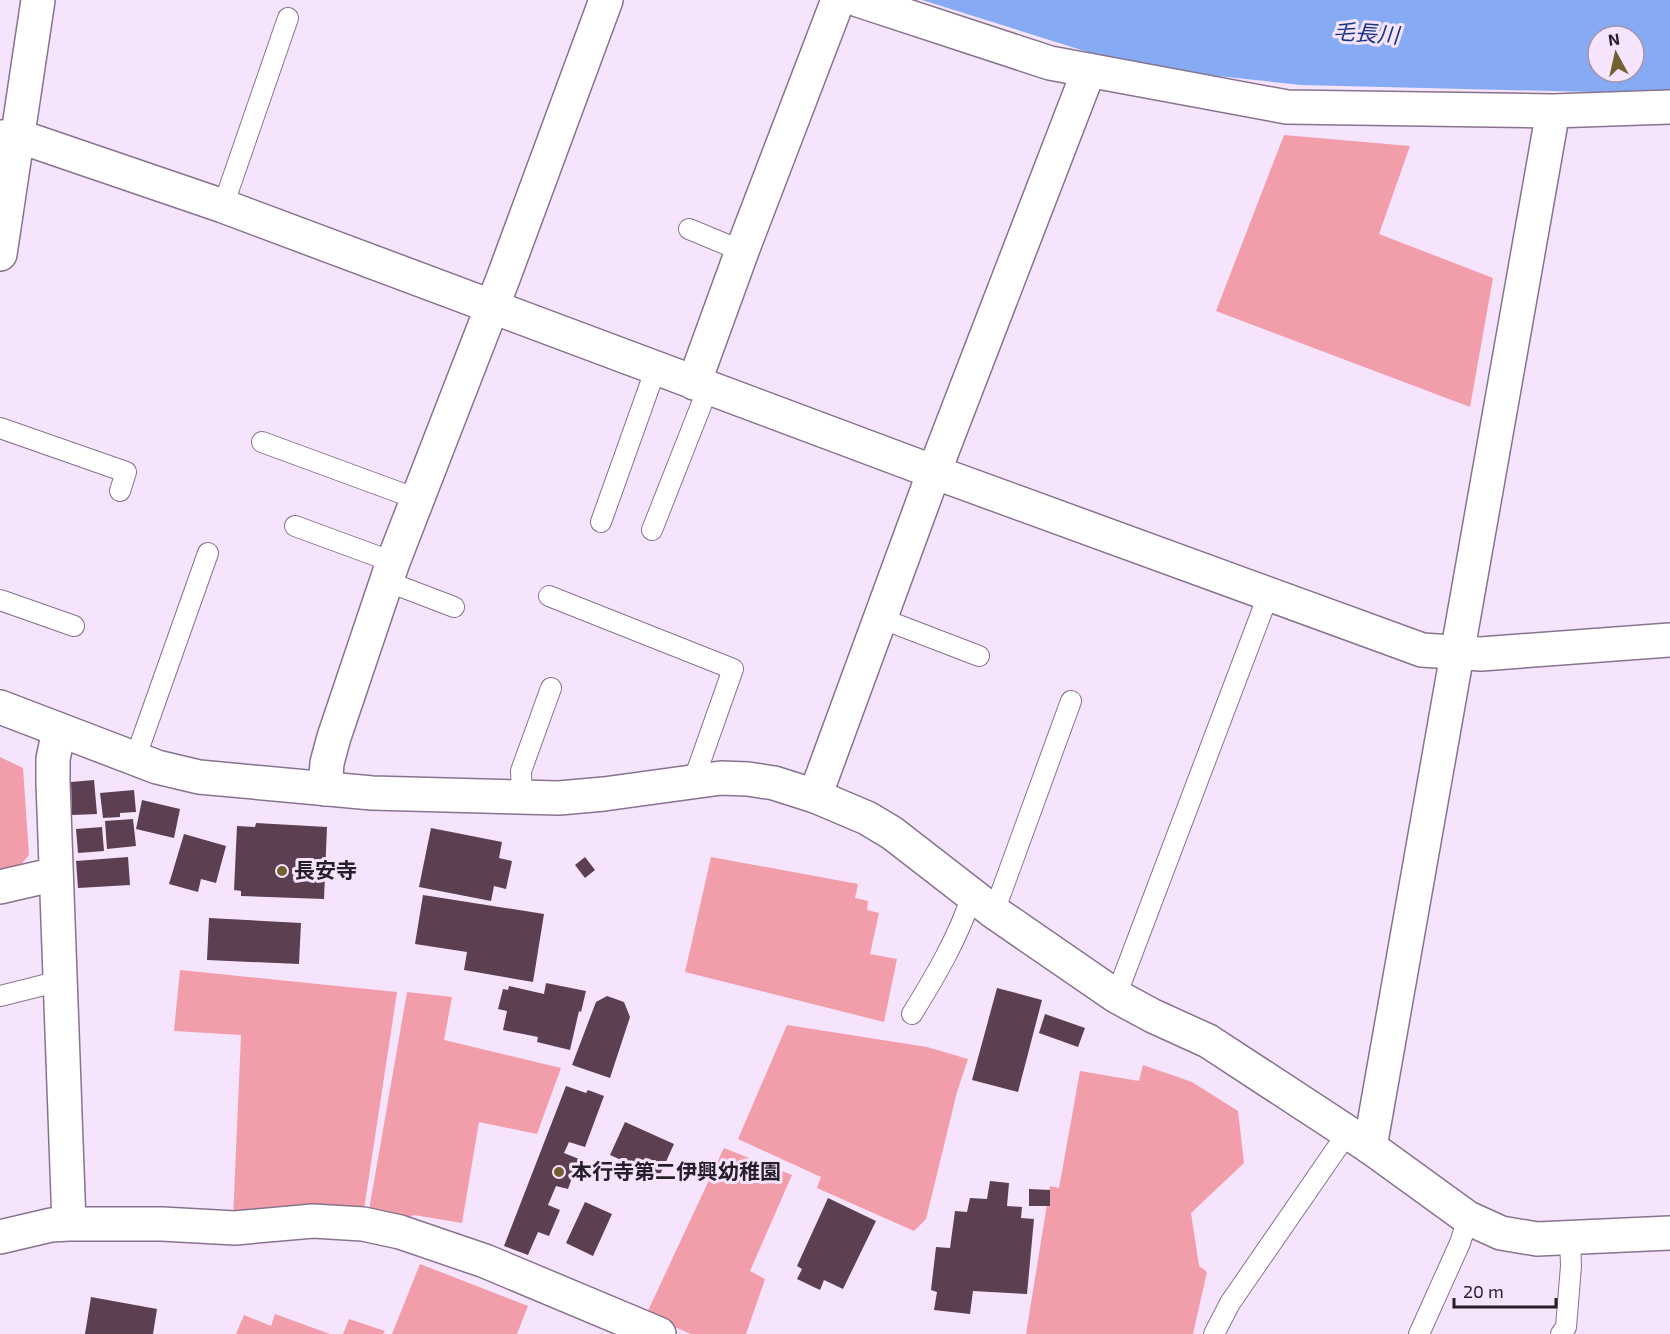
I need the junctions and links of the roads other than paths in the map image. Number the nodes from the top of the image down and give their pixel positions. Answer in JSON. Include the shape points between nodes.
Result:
{"nodes":[{"id":1,"x":39,"y":0,"type":"edge"},
{"id":2,"x":606,"y":0,"type":"edge"},
{"id":3,"x":838,"y":0,"type":"edge"},
{"id":4,"x":858,"y":0,"type":"edge"},
{"id":5,"x":288,"y":18,"type":"dead end"},
{"id":6,"x":1089,"y":70,"type":"junction"},
{"id":7,"x":1670,"y":107,"type":"edge"},
{"id":8,"x":1553,"y":111,"type":"junction"},
{"id":9,"x":9,"y":136,"type":"edge"},
{"id":10,"x":223,"y":206,"type":"junction"},
{"id":11,"x":689,"y":229,"type":"dead end"},
{"id":12,"x":742,"y":251,"type":"junction"},
{"id":13,"x":0,"y":254,"type":"edge"},
{"id":14,"x":493,"y":306,"type":"junction"},
{"id":15,"x":656,"y":368,"type":"junction"},
{"id":16,"x":701,"y":386,"type":"junction"},
{"id":17,"x":0,"y":428,"type":"edge"},
{"id":18,"x":262,"y":442,"type":"dead end"},
{"id":19,"x":934,"y":472,"type":"junction"},
{"id":20,"x":120,"y":491,"type":"dead end"},
{"id":21,"x":417,"y":498,"type":"junction"},
{"id":22,"x":601,"y":522,"type":"dead end"},
{"id":23,"x":294,"y":526,"type":"dead end"},
{"id":24,"x":652,"y":530,"type":"dead end"},
{"id":25,"x":208,"y":554,"type":"dead end"},
{"id":26,"x":390,"y":572,"type":"junction"},
{"id":27,"x":1269,"y":593,"type":"junction"},
{"id":28,"x":549,"y":596,"type":"dead end"},
{"id":29,"x":0,"y":600,"type":"edge"},
{"id":30,"x":454,"y":606,"type":"dead end"},
{"id":31,"x":880,"y":618,"type":"junction"},
{"id":32,"x":74,"y":626,"type":"dead end"},
{"id":33,"x":1670,"y":640,"type":"edge"},
{"id":34,"x":1457,"y":653,"type":"junction"},
{"id":35,"x":979,"y":656,"type":"dead end"},
{"id":36,"x":551,"y":688,"type":"dead end"},
{"id":37,"x":1071,"y":701,"type":"dead end"},
{"id":38,"x":0,"y":707,"type":"edge"},
{"id":39,"x":59,"y":730,"type":"junction"},
{"id":40,"x":135,"y":759,"type":"junction"},
{"id":41,"x":693,"y":782,"type":"junction"},
{"id":42,"x":325,"y":789,"type":"junction"},
{"id":43,"x":522,"y":796,"type":"junction"},
{"id":44,"x":815,"y":796,"type":"junction"},
{"id":45,"x":56,"y":874,"type":"junction"},
{"id":46,"x":0,"y":886,"type":"edge"},
{"id":47,"x":983,"y":903,"type":"junction"},
{"id":48,"x":60,"y":981,"type":"junction"},
{"id":49,"x":0,"y":996,"type":"edge"},
{"id":50,"x":1116,"y":996,"type":"junction"},
{"id":51,"x":912,"y":1014,"type":"dead end"},
{"id":52,"x":1359,"y":1140,"type":"junction"},
{"id":53,"x":1468,"y":1218,"type":"junction"},
{"id":54,"x":69,"y":1224,"type":"junction"},
{"id":55,"x":1670,"y":1233,"type":"edge"},
{"id":56,"x":1570,"y":1237,"type":"junction"},
{"id":57,"x":0,"y":1238,"type":"edge"},
{"id":58,"x":659,"y":1334,"type":"edge"},
{"id":59,"x":1214,"y":1334,"type":"edge"},
{"id":60,"x":1419,"y":1334,"type":"edge"},
{"id":61,"x":1561,"y":1334,"type":"edge"}],
"edges":[{"from":1,"to":9,"type":"street"},
{"from":2,"to":14,"type":"street"},
{"from":3,"to":12,"type":"street"},
{"from":4,"to":6,"type":"street","via":[[1050,63]]},
{"from":5,"to":10,"type":"lane"},
{"from":6,"to":8,"type":"street","via":[[1287,107]]},
{"from":6,"to":19,"type":"street"},
{"from":7,"to":8,"type":"street"},
{"from":8,"to":34,"type":"street"},
{"from":9,"to":10,"type":"street"},
{"from":9,"to":13,"type":"street"},
{"from":10,"to":14,"type":"street"},
{"from":11,"to":12,"type":"lane"},
{"from":12,"to":16,"type":"street"},
{"from":14,"to":15,"type":"street"},
{"from":14,"to":21,"type":"street"},
{"from":15,"to":16,"type":"street"},
{"from":15,"to":22,"type":"lane"},
{"from":16,"to":19,"type":"street"},
{"from":16,"to":24,"type":"lane"},
{"from":17,"to":20,"type":"lane","via":[[126,472]]},
{"from":18,"to":21,"type":"lane"},
{"from":19,"to":27,"type":"street"},
{"from":19,"to":31,"type":"street"},
{"from":21,"to":26,"type":"street"},
{"from":23,"to":26,"type":"lane"},
{"from":25,"to":40,"type":"lane"},
{"from":26,"to":30,"type":"lane"},
{"from":26,"to":42,"type":"street","via":[[334,736]]},
{"from":27,"to":34,"type":"street","via":[[1422,650]]},
{"from":27,"to":50,"type":"lane"},
{"from":28,"to":41,"type":"lane","via":[[734,669]]},
{"from":29,"to":32,"type":"lane"},
{"from":31,"to":35,"type":"lane"},
{"from":31,"to":44,"type":"street"},
{"from":33,"to":34,"type":"street"},
{"from":34,"to":52,"type":"street"},
{"from":36,"to":43,"type":"lane","via":[[521,771]]},
{"from":37,"to":47,"type":"lane"},
{"from":38,"to":39,"type":"street"},
{"from":39,"to":40,"type":"street"},
{"from":39,"to":45,"type":"street","via":[[53,759]]},
{"from":40,"to":42,"type":"street","via":[[199,777]]},
{"from":41,"to":43,"type":"street","via":[[559,798]]},
{"from":41,"to":44,"type":"street","via":[[748,779]]},
{"from":42,"to":43,"type":"street"},
{"from":44,"to":47,"type":"street","via":[[892,833]]},
{"from":45,"to":46,"type":"street"},
{"from":45,"to":48,"type":"street"},
{"from":47,"to":50,"type":"street"},
{"from":47,"to":51,"type":"lane","via":[[964,920]]},
{"from":48,"to":49,"type":"lane"},
{"from":48,"to":54,"type":"street"},
{"from":50,"to":52,"type":"street","via":[[1208,1041]]},
{"from":52,"to":53,"type":"street"},
{"from":52,"to":59,"type":"lane","via":[[1230,1303]]},
{"from":53,"to":56,"type":"street","via":[[1501,1233],[1537,1239]]},
{"from":53,"to":60,"type":"lane"},
{"from":54,"to":57,"type":"street"},
{"from":54,"to":58,"type":"street","via":[[216,1228],[313,1221],[363,1224],[400,1232],[485,1261]]},
{"from":55,"to":56,"type":"street"},
{"from":56,"to":61,"type":"lane","via":[[1566,1327]]}]}
